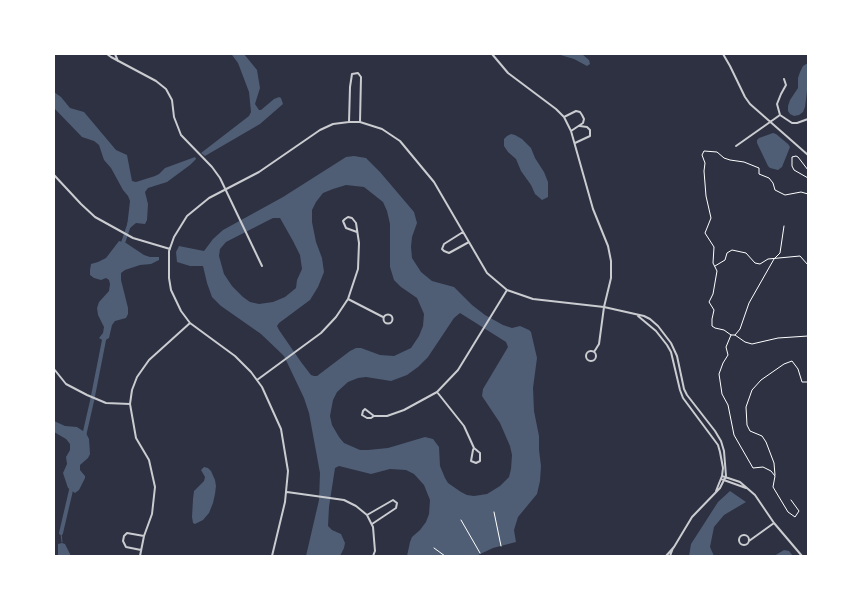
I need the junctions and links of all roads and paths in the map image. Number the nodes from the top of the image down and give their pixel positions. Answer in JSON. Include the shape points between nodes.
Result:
{"nodes":[{"id":1,"x":107,"y":54,"type":"edge"},
{"id":2,"x":115,"y":54,"type":"edge"},
{"id":3,"x":492,"y":54,"type":"edge"},
{"id":4,"x":722,"y":54,"type":"edge"},
{"id":5,"x":118,"y":61,"type":"junction"},
{"id":6,"x":784,"y":79,"type":"dead end"},
{"id":7,"x":780,"y":115,"type":"junction"},
{"id":8,"x":564,"y":117,"type":"junction"},
{"id":9,"x":808,"y":119,"type":"edge"},
{"id":10,"x":349,"y":122,"type":"junction"},
{"id":11,"x":360,"y":122,"type":"junction"},
{"id":12,"x":770,"y":122,"type":"junction"},
{"id":13,"x":580,"y":126,"type":"junction"},
{"id":14,"x":571,"y":131,"type":"junction"},
{"id":15,"x":575,"y":143,"type":"junction"},
{"id":16,"x":736,"y":146,"type":"dead end"},
{"id":17,"x":808,"y":155,"type":"edge"},
{"id":18,"x":808,"y":170,"type":"edge"},
{"id":19,"x":54,"y":175,"type":"edge"},
{"id":20,"x":808,"y":178,"type":"edge"},
{"id":21,"x":225,"y":189,"type":"junction"},
{"id":22,"x":808,"y":194,"type":"edge"},
{"id":23,"x":784,"y":226,"type":"dead end"},
{"id":24,"x":357,"y":232,"type":"junction"},
{"id":25,"x":463,"y":232,"type":"junction"},
{"id":26,"x":469,"y":242,"type":"junction"},
{"id":27,"x":170,"y":249,"type":"junction"},
{"id":28,"x":774,"y":259,"type":"junction"},
{"id":29,"x":808,"y":265,"type":"edge"},
{"id":30,"x":262,"y":266,"type":"dead end"},
{"id":31,"x":715,"y":266,"type":"junction"},
{"id":32,"x":507,"y":290,"type":"junction"},
{"id":33,"x":348,"y":299,"type":"junction"},
{"id":34,"x":604,"y":307,"type":"junction"},
{"id":35,"x":638,"y":315,"type":"junction"},
{"id":36,"x":384,"y":317,"type":"junction"},
{"id":37,"x":190,"y":323,"type":"junction"},
{"id":38,"x":731,"y":335,"type":"junction"},
{"id":39,"x":734,"y":335,"type":"junction"},
{"id":40,"x":808,"y":336,"type":"edge"},
{"id":41,"x":594,"y":352,"type":"junction"},
{"id":42,"x":54,"y":369,"type":"edge"},
{"id":43,"x":257,"y":380,"type":"junction"},
{"id":44,"x":808,"y":382,"type":"edge"},
{"id":45,"x":437,"y":392,"type":"junction"},
{"id":46,"x":130,"y":404,"type":"junction"},
{"id":47,"x":693,"y":404,"type":"junction"},
{"id":48,"x":689,"y":407,"type":"junction"},
{"id":49,"x":374,"y":416,"type":"junction"},
{"id":50,"x":474,"y":448,"type":"junction"},
{"id":51,"x":722,"y":476,"type":"junction"},
{"id":52,"x":726,"y":476,"type":"junction"},
{"id":53,"x":775,"y":476,"type":"junction"},
{"id":54,"x":720,"y":480,"type":"junction"},
{"id":55,"x":724,"y":480,"type":"junction"},
{"id":56,"x":747,"y":488,"type":"junction"},
{"id":57,"x":287,"y":492,"type":"junction"},
{"id":58,"x":716,"y":492,"type":"junction"},
{"id":59,"x":791,"y":500,"type":"dead end"},
{"id":60,"x":494,"y":512,"type":"dead end"},
{"id":61,"x":367,"y":515,"type":"junction"},
{"id":62,"x":461,"y":520,"type":"dead end"},
{"id":63,"x":774,"y":523,"type":"junction"},
{"id":64,"x":372,"y":524,"type":"junction"},
{"id":65,"x":144,"y":536,"type":"junction"},
{"id":66,"x":749,"y":541,"type":"junction"},
{"id":67,"x":500,"y":546,"type":"dead end"},
{"id":68,"x":674,"y":546,"type":"junction"},
{"id":69,"x":434,"y":548,"type":"dead end"},
{"id":70,"x":141,"y":550,"type":"junction"},
{"id":71,"x":480,"y":553,"type":"dead end"},
{"id":72,"x":140,"y":556,"type":"edge"},
{"id":73,"x":272,"y":556,"type":"edge"},
{"id":74,"x":373,"y":556,"type":"edge"},
{"id":75,"x":445,"y":556,"type":"edge"},
{"id":76,"x":666,"y":556,"type":"edge"},
{"id":77,"x":670,"y":556,"type":"edge"},
{"id":78,"x":802,"y":556,"type":"edge"}],
"edges":[{"from":1,"to":5,"type":"street"},
{"from":2,"to":5,"type":"street"},
{"from":3,"to":8,"type":"street","via":[[508,73]]},
{"from":4,"to":12,"type":"street","via":[[745,97]]},
{"from":5,"to":21,"type":"street","via":[[166,89],[172,100],[174,117],[181,135],[212,167]]},
{"from":6,"to":7,"type":"street","via":[[786,86],[777,104]]},
{"from":7,"to":9,"type":"street","via":[[792,123]]},
{"from":7,"to":12,"type":"street"},
{"from":8,"to":13,"type":"street","via":[[576,111],[580,112],[584,119]]},
{"from":8,"to":14,"type":"street"},
{"from":10,"to":11,"type":"street"},
{"from":10,"to":11,"type":"street","via":[[352,74],[358,73],[361,77]]},
{"from":10,"to":21,"type":"street","via":[[333,124],[320,130],[259,172]]},
{"from":11,"to":25,"type":"street","via":[[382,128],[400,141],[434,182]]},
{"from":12,"to":16,"type":"street"},
{"from":12,"to":17,"type":"street"},
{"from":13,"to":14,"type":"street"},
{"from":13,"to":15,"type":"street","via":[[590,130],[590,136]]},
{"from":14,"to":15,"type":"street"},
{"from":15,"to":34,"type":"street","via":[[611,261],[611,278]]},
{"from":18,"to":20,"type":"path","via":[[798,157],[792,158],[794,170]]},
{"from":19,"to":27,"type":"street","via":[[95,217],[133,238]]},
{"from":21,"to":27,"type":"street","via":[[187,216]]},
{"from":21,"to":30,"type":"street"},
{"from":22,"to":31,"type":"path","via":[[801,192],[785,195],[775,190],[769,178],[759,174],[758,168],[724,158],[717,152],[704,151],[702,155],[705,163],[706,196],[711,218],[705,233],[714,247]]},
{"from":23,"to":28,"type":"path","via":[[780,253]]},
{"from":24,"to":24,"type":"street","via":[[354,220],[348,217],[345,219],[343,222],[346,228]]},
{"from":24,"to":33,"type":"street","via":[[358,269]]},
{"from":25,"to":26,"type":"street"},
{"from":25,"to":26,"type":"street","via":[[444,244],[442,249],[449,253]]},
{"from":26,"to":32,"type":"street","via":[[487,273]]},
{"from":27,"to":37,"type":"street","via":[[168,266],[171,290]]},
{"from":28,"to":29,"type":"path","via":[[800,256]]},
{"from":28,"to":31,"type":"path","via":[[768,259],[760,264],[755,263],[746,253],[732,250],[727,253],[725,260]]},
{"from":28,"to":39,"type":"path","via":[[749,303],[740,329]]},
{"from":31,"to":38,"type":"path","via":[[717,272],[709,302],[714,310],[712,326]]},
{"from":32,"to":34,"type":"street","via":[[533,299]]},
{"from":32,"to":45,"type":"street","via":[[458,370]]},
{"from":33,"to":36,"type":"street"},
{"from":33,"to":43,"type":"street","via":[[321,333]]},
{"from":34,"to":35,"type":"street"},
{"from":34,"to":41,"type":"street","via":[[599,344]]},
{"from":35,"to":47,"type":"street","via":[[650,319],[671,343],[677,356],[684,389]]},
{"from":35,"to":48,"type":"street","via":[[667,345],[680,390]]},
{"from":36,"to":36,"type":"street","via":[[385,323],[392,322],[390,315]]},
{"from":37,"to":43,"type":"street","via":[[235,356]]},
{"from":37,"to":46,"type":"street","via":[[142,368],[132,390]]},
{"from":38,"to":39,"type":"path"},
{"from":38,"to":53,"type":"path","via":[[726,347],[728,355],[719,374],[734,435],[753,468],[763,467],[771,470]]},
{"from":39,"to":40,"type":"path","via":[[752,344],[778,338]]},
{"from":41,"to":41,"type":"street","via":[[587,354],[589,361],[592,362],[596,358]]},
{"from":42,"to":46,"type":"street","via":[[66,384],[87,395],[106,403]]},
{"from":43,"to":57,"type":"street","via":[[281,429],[288,471]]},
{"from":44,"to":53,"type":"path","via":[[802,382],[798,369],[792,362],[784,364],[761,380],[752,390],[746,407],[747,426],[750,431],[762,436],[766,442],[774,463]]},
{"from":45,"to":49,"type":"street","via":[[404,410],[387,416]]},
{"from":45,"to":50,"type":"street","via":[[464,426]]},
{"from":46,"to":65,"type":"street","via":[[136,438],[149,460],[155,487],[152,514]]},
{"from":47,"to":48,"type":"street"},
{"from":47,"to":52,"type":"street","via":[[721,441]]},
{"from":48,"to":51,"type":"street","via":[[718,445],[722,459]]},
{"from":49,"to":49,"type":"street","via":[[365,409],[362,411],[362,415],[367,418]]},
{"from":50,"to":50,"type":"street","via":[[471,461],[476,463],[480,461],[480,454]]},
{"from":51,"to":52,"type":"street"},
{"from":51,"to":54,"type":"street"},
{"from":52,"to":55,"type":"street"},
{"from":52,"to":56,"type":"street"},
{"from":53,"to":59,"type":"path","via":[[773,487],[788,512],[795,517],[799,511]]},
{"from":54,"to":55,"type":"street"},
{"from":54,"to":58,"type":"street"},
{"from":55,"to":56,"type":"street"},
{"from":55,"to":58,"type":"street"},
{"from":56,"to":63,"type":"street","via":[[755,495]]},
{"from":57,"to":61,"type":"street","via":[[344,500]]},
{"from":57,"to":73,"type":"street"},
{"from":58,"to":68,"type":"street","via":[[692,517]]},
{"from":60,"to":67,"type":"path"},
{"from":61,"to":64,"type":"street"},
{"from":61,"to":64,"type":"street","via":[[393,500],[397,503],[396,508]]},
{"from":62,"to":71,"type":"path"},
{"from":63,"to":66,"type":"street"},
{"from":63,"to":78,"type":"street"},
{"from":64,"to":74,"type":"street","via":[[376,551]]},
{"from":65,"to":70,"type":"street"},
{"from":65,"to":70,"type":"street","via":[[127,533],[124,536],[126,547]]},
{"from":66,"to":66,"type":"street","via":[[746,536],[740,539],[743,545]]},
{"from":68,"to":76,"type":"street"},
{"from":68,"to":77,"type":"street"},
{"from":69,"to":75,"type":"path"},
{"from":70,"to":72,"type":"street"}]}
